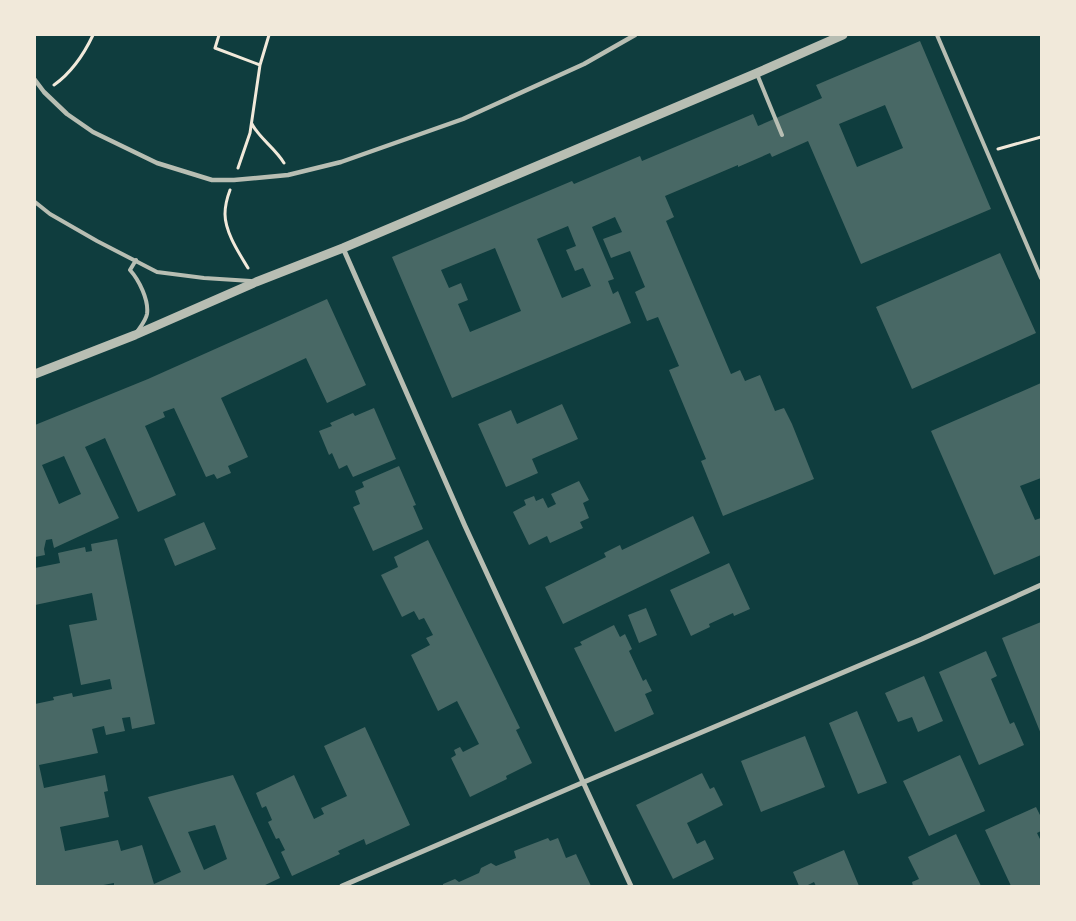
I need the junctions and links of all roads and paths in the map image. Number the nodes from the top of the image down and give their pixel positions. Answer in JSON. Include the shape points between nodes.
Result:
{"nodes":[{"id":1,"x":93,"y":35,"type":"edge"},
{"id":2,"x":219,"y":35,"type":"edge"},
{"id":3,"x":269,"y":35,"type":"edge"},
{"id":4,"x":635,"y":35,"type":"edge"},
{"id":5,"x":843,"y":35,"type":"edge"},
{"id":6,"x":937,"y":35,"type":"edge"},
{"id":7,"x":260,"y":65,"type":"junction"},
{"id":8,"x":757,"y":73,"type":"junction"},
{"id":9,"x":35,"y":80,"type":"edge"},
{"id":10,"x":44,"y":92,"type":"junction"},
{"id":11,"x":252,"y":123,"type":"junction"},
{"id":12,"x":782,"y":135,"type":"dead end"},
{"id":13,"x":1041,"y":137,"type":"edge"},
{"id":14,"x":987,"y":152,"type":"junction"},
{"id":15,"x":288,"y":175,"type":"junction"},
{"id":16,"x":234,"y":180,"type":"junction"},
{"id":17,"x":35,"y":202,"type":"edge"},
{"id":18,"x":343,"y":248,"type":"junction"},
{"id":19,"x":136,"y":260,"type":"junction"},
{"id":20,"x":1041,"y":278,"type":"edge"},
{"id":21,"x":256,"y":282,"type":"junction"},
{"id":22,"x":135,"y":335,"type":"junction"},
{"id":23,"x":35,"y":374,"type":"edge"},
{"id":24,"x":1041,"y":585,"type":"edge"},
{"id":25,"x":584,"y":782,"type":"junction"},
{"id":26,"x":342,"y":886,"type":"edge"},
{"id":27,"x":631,"y":886,"type":"edge"}],
"edges":[{"from":1,"to":10,"type":"path","via":[[68,72]]},
{"from":2,"to":7,"type":"path","via":[[215,48]]},
{"from":3,"to":7,"type":"path"},
{"from":4,"to":15,"type":"street","via":[[584,64],[463,118],[341,162]]},
{"from":5,"to":8,"type":"street"},
{"from":6,"to":14,"type":"lane"},
{"from":7,"to":11,"type":"path"},
{"from":8,"to":12,"type":"lane"},
{"from":8,"to":18,"type":"street"},
{"from":9,"to":10,"type":"street"},
{"from":10,"to":16,"type":"street","via":[[66,114],[93,132],[157,163],[212,180]]},
{"from":11,"to":15,"type":"path","via":[[284,163]]},
{"from":11,"to":16,"type":"path"},
{"from":13,"to":14,"type":"path"},
{"from":14,"to":20,"type":"lane"},
{"from":15,"to":16,"type":"street"},
{"from":16,"to":21,"type":"path","via":[[227,201],[226,221]]},
{"from":17,"to":19,"type":"lane","via":[[97,241]]},
{"from":18,"to":21,"type":"street"},
{"from":18,"to":25,"type":"street","via":[[464,526]]},
{"from":19,"to":21,"type":"lane","via":[[157,272]]},
{"from":19,"to":22,"type":"lane","via":[[130,270],[138,279],[148,306],[147,316]]},
{"from":21,"to":22,"type":"street"},
{"from":22,"to":23,"type":"street"},
{"from":24,"to":25,"type":"street"},
{"from":25,"to":26,"type":"street"},
{"from":25,"to":27,"type":"street"}]}
